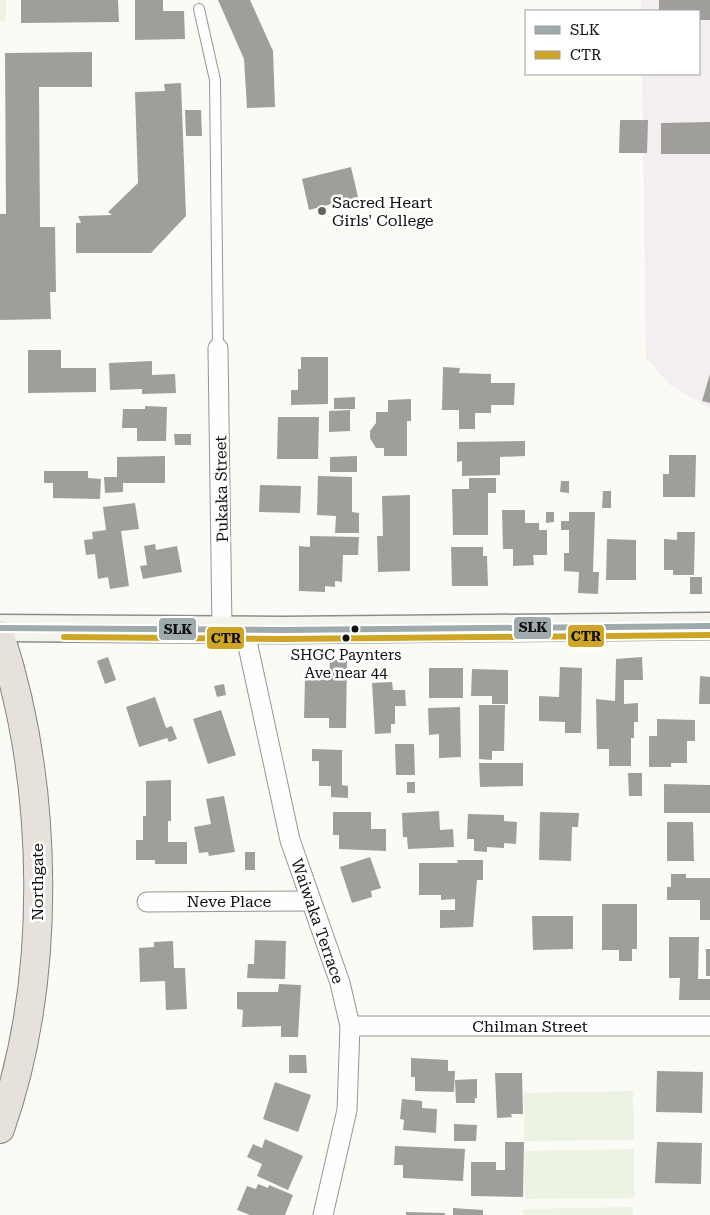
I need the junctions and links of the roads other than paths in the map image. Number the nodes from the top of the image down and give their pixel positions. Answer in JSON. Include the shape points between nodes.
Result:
{"nodes":[{"id":1,"x":199,"y":9,"type":"dead end"},
{"id":2,"x":218,"y":348,"type":"joint"},
{"id":3,"x":710,"y":626,"type":"edge"},
{"id":4,"x":0,"y":628,"type":"edge"},
{"id":5,"x":235,"y":629,"type":"junction"},
{"id":6,"x":0,"y":635,"type":"edge"},
{"id":7,"x":310,"y":901,"type":"junction"},
{"id":8,"x":147,"y":902,"type":"dead end"},
{"id":9,"x":350,"y":1026,"type":"junction"},
{"id":10,"x":710,"y":1026,"type":"edge"},
{"id":11,"x":0,"y":1129,"type":"edge"},
{"id":12,"x":323,"y":1215,"type":"edge"}],
"edges":[{"from":1,"to":2,"type":"lane","via":[[215,80]]},
{"from":2,"to":5,"type":"street","name":"Pukaka Street"},
{"from":3,"to":5,"type":"street"},
{"from":4,"to":5,"type":"street"},
{"from":5,"to":7,"type":"street","name":"Waiwaka Terrace","via":[[248,646],[290,840]]},
{"from":6,"to":11,"type":"highway","name":"Northgate","via":[[13,678],[32,779],[38,892],[29,1005],[19,1060]]},
{"from":7,"to":8,"type":"street","name":"Neve Place"},
{"from":7,"to":9,"type":"street","name":"Waiwaka Terrace","via":[[340,983]]},
{"from":9,"to":10,"type":"street","name":"Chilman Street"},
{"from":9,"to":12,"type":"street","name":"Waiwaka Terrace","via":[[348,1110]]}]}
